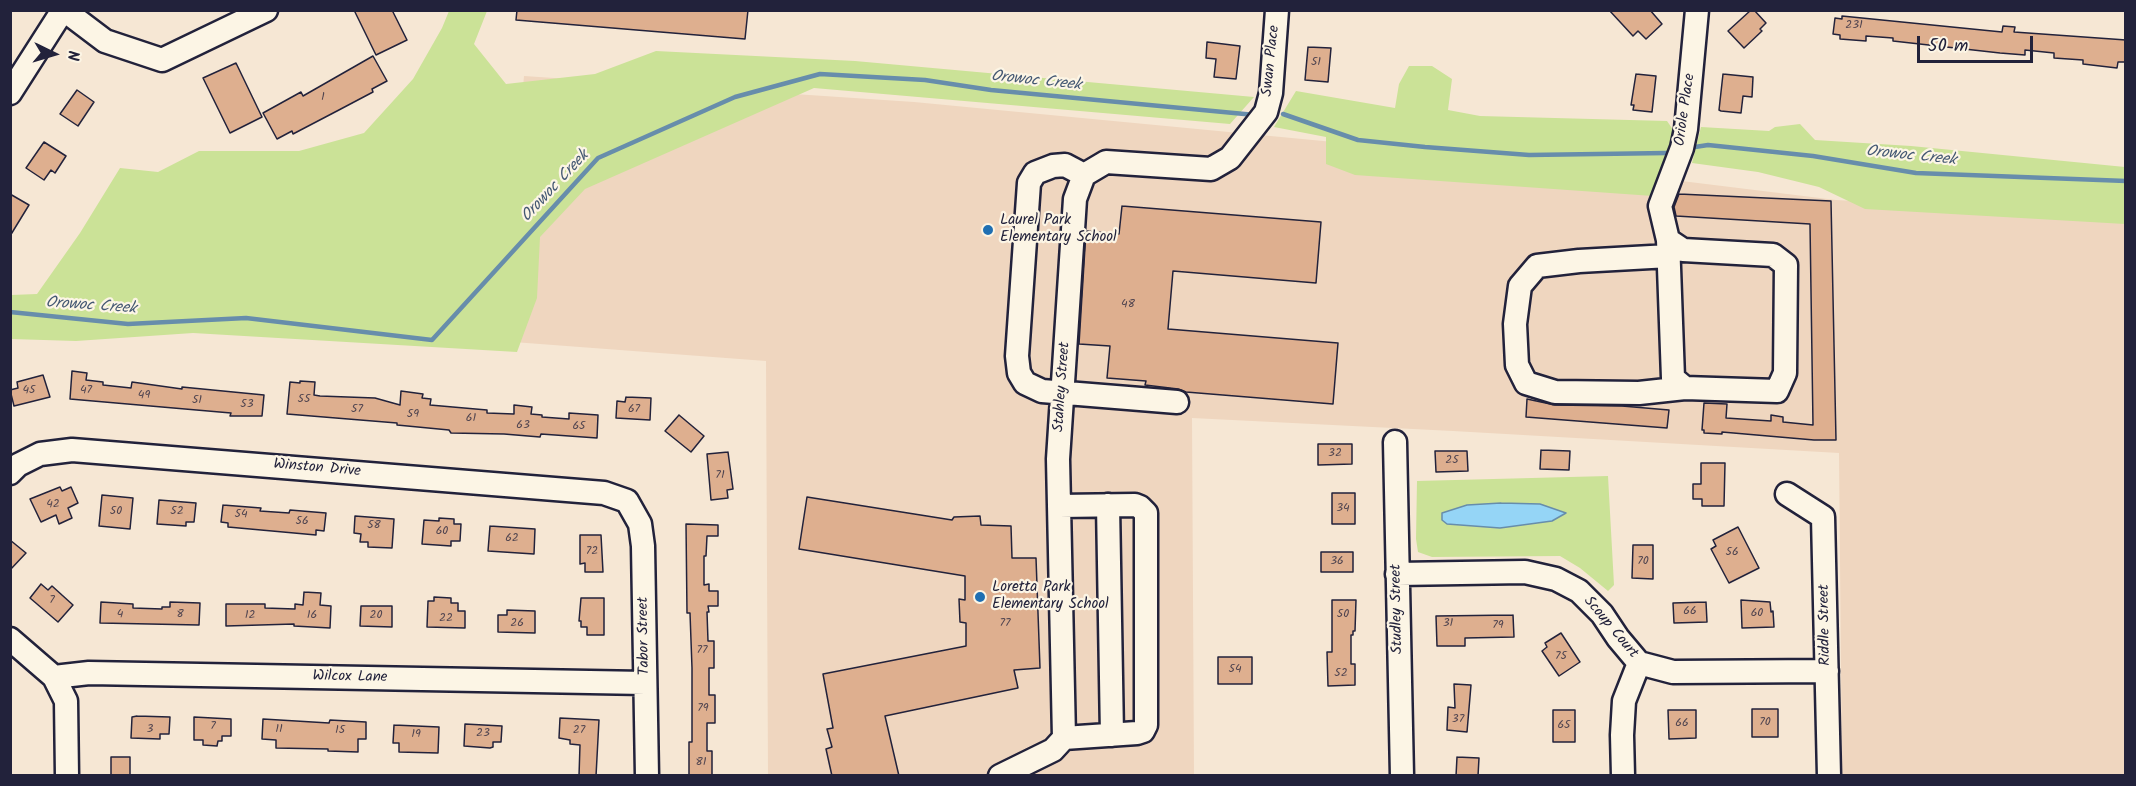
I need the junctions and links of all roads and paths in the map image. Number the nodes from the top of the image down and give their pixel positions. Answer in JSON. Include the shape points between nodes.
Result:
{"nodes":[{"id":1,"x":64,"y":10,"type":"edge"},
{"id":2,"x":266,"y":10,"type":"edge"},
{"id":3,"x":1277,"y":10,"type":"edge"},
{"id":4,"x":1697,"y":10,"type":"edge"},
{"id":5,"x":10,"y":93,"type":"edge"},
{"id":6,"x":1084,"y":175,"type":"junction"},
{"id":7,"x":1669,"y":248,"type":"junction"},
{"id":8,"x":1685,"y":388,"type":"junction"},
{"id":9,"x":1062,"y":394,"type":"junction"},
{"id":10,"x":1177,"y":402,"type":"dead end"},
{"id":11,"x":1395,"y":442,"type":"dead end"},
{"id":12,"x":10,"y":473,"type":"edge"},
{"id":13,"x":1787,"y":494,"type":"dead end"},
{"id":14,"x":627,"y":501,"type":"joint"},
{"id":15,"x":1108,"y":505,"type":"junction"},
{"id":16,"x":1059,"y":506,"type":"junction"},
{"id":17,"x":1397,"y":574,"type":"junction"},
{"id":18,"x":10,"y":639,"type":"edge"},
{"id":19,"x":1639,"y":663,"type":"junction"},
{"id":20,"x":1827,"y":671,"type":"junction"},
{"id":21,"x":54,"y":677,"type":"junction"},
{"id":22,"x":645,"y":683,"type":"junction"},
{"id":23,"x":1112,"y":735,"type":"junction"},
{"id":24,"x":1064,"y":738,"type":"junction"},
{"id":25,"x":68,"y":776,"type":"edge"},
{"id":26,"x":647,"y":776,"type":"edge"},
{"id":27,"x":1000,"y":776,"type":"edge"},
{"id":28,"x":1402,"y":776,"type":"edge"},
{"id":29,"x":1623,"y":776,"type":"edge"},
{"id":30,"x":1829,"y":776,"type":"edge"}],
"edges":[{"from":1,"to":2,"type":"street","via":[[105,41],[162,60]]},
{"from":1,"to":5,"type":"street"},
{"from":3,"to":6,"type":"street","name":"Swan Place","via":[[1272,93],[1266,112],[1230,158],[1211,169],[1106,162]]},
{"from":4,"to":7,"type":"street","name":"Oriole Place","via":[[1686,129],[1660,206]]},
{"from":6,"to":9,"type":"street","name":"Stahley Street","via":[[1074,199]]},
{"from":6,"to":9,"type":"street","via":[[1065,165],[1053,166],[1035,173],[1029,183],[1019,373],[1025,383]]},
{"from":7,"to":8,"type":"street","via":[[1673,378]]},
{"from":7,"to":8,"type":"street","via":[[1773,255],[1786,265],[1785,373],[1777,391]]},
{"from":7,"to":8,"type":"street","via":[[1537,266],[1520,286],[1515,324],[1517,365],[1526,383],[1555,392],[1639,393]]},
{"from":9,"to":10,"type":"street"},
{"from":9,"to":16,"type":"street","name":"Stahley Street"},
{"from":11,"to":17,"type":"street","name":"Studley Street"},
{"from":12,"to":14,"type":"street","name":"Winston Drive","via":[[40,454],[72,450],[604,493]]},
{"from":13,"to":20,"type":"street","name":"Riddle Street","via":[[1823,517]]},
{"from":14,"to":22,"type":"street","name":"Tabor Street","via":[[640,524],[643,546]]},
{"from":15,"to":16,"type":"street"},
{"from":15,"to":23,"type":"street"},
{"from":15,"to":23,"type":"street","via":[[1136,505],[1146,513],[1146,725],[1137,733]]},
{"from":16,"to":24,"type":"street","name":"Stahley Street"},
{"from":17,"to":19,"type":"street","name":"Scoup Court","via":[[1525,573],[1556,579],[1580,591]]},
{"from":17,"to":28,"type":"street","name":"Studley Street"},
{"from":18,"to":21,"type":"street"},
{"from":19,"to":20,"type":"street","name":"Scoup Court","via":[[1673,672]]},
{"from":19,"to":29,"type":"street","via":[[1624,701]]},
{"from":20,"to":30,"type":"street","name":"Riddle Street"},
{"from":21,"to":22,"type":"street","name":"Wilcox Lane","via":[[89,673]]},
{"from":21,"to":25,"type":"street","via":[[66,701]]},
{"from":22,"to":26,"type":"street","name":"Tabor Street"},
{"from":23,"to":24,"type":"street"},
{"from":24,"to":27,"type":"street","via":[[1053,750]]}]}
